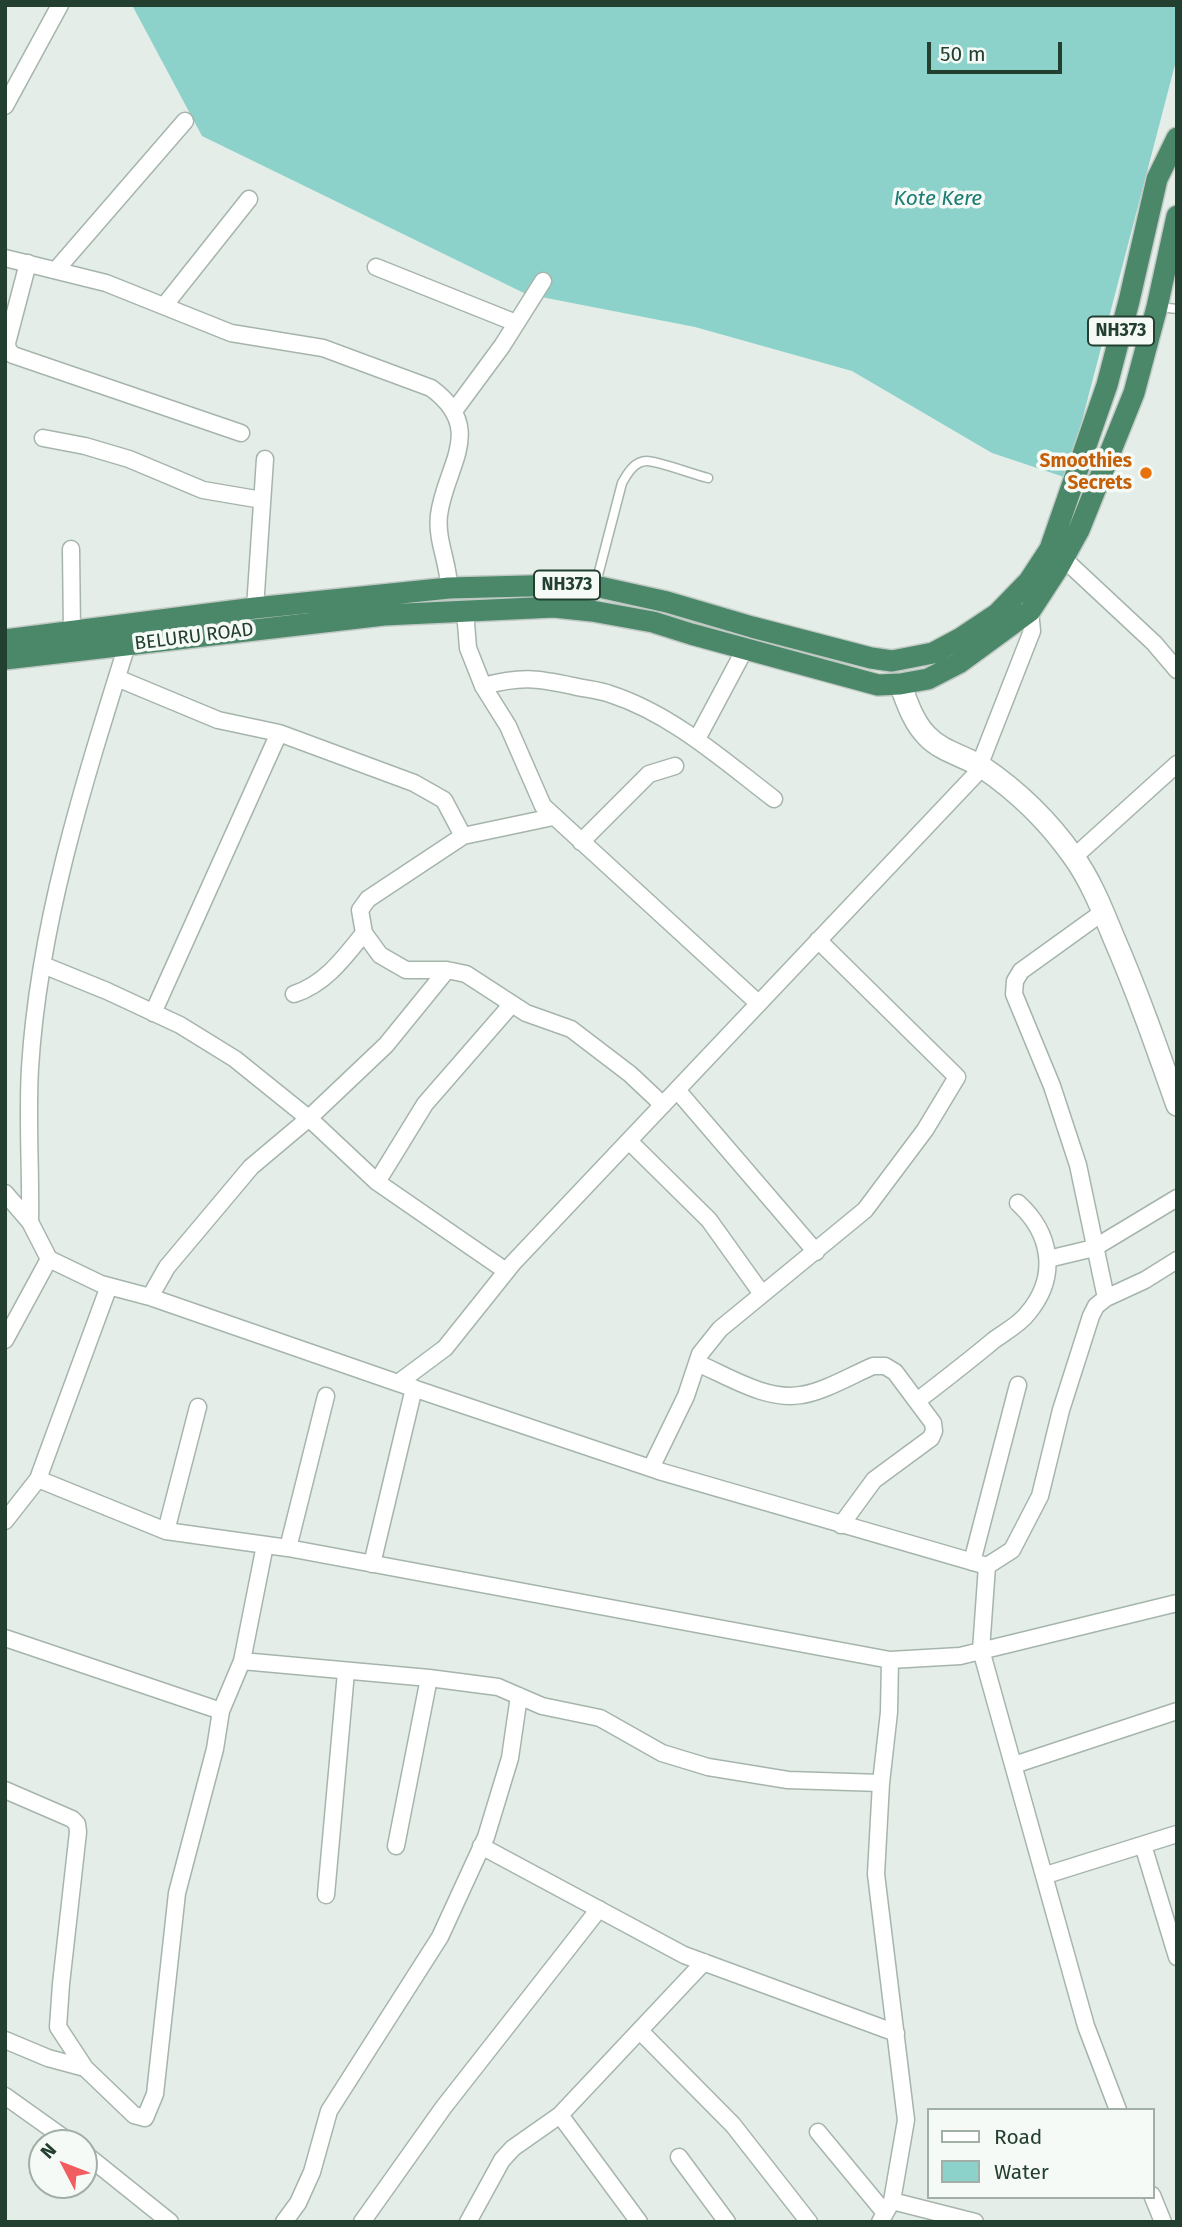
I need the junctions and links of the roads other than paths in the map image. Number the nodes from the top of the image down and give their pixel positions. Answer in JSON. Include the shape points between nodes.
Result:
{"nodes":[{"id":1,"x":60,"y":5,"type":"edge"},
{"id":2,"x":5,"y":106,"type":"edge"},
{"id":3,"x":185,"y":121,"type":"dead end"},
{"id":4,"x":1177,"y":138,"type":"edge"},
{"id":5,"x":249,"y":199,"type":"dead end"},
{"id":6,"x":1177,"y":216,"type":"edge"},
{"id":7,"x":5,"y":258,"type":"edge"},
{"id":8,"x":28,"y":263,"type":"junction"},
{"id":9,"x":376,"y":267,"type":"dead end"},
{"id":10,"x":56,"y":271,"type":"junction"},
{"id":11,"x":543,"y":281,"type":"dead end"},
{"id":12,"x":164,"y":306,"type":"junction"},
{"id":13,"x":1167,"y":308,"type":"edge"},
{"id":14,"x":516,"y":323,"type":"junction"},
{"id":15,"x":454,"y":411,"type":"junction"},
{"id":16,"x":241,"y":433,"type":"dead end"},
{"id":17,"x":43,"y":438,"type":"dead end"},
{"id":18,"x":265,"y":459,"type":"dead end"},
{"id":19,"x":708,"y":478,"type":"dead end"},
{"id":20,"x":262,"y":499,"type":"junction"},
{"id":21,"x":71,"y":549,"type":"dead end"},
{"id":22,"x":1063,"y":559,"type":"junction"},
{"id":23,"x":595,"y":586,"type":"junction"},
{"id":24,"x":450,"y":588,"type":"junction"},
{"id":25,"x":255,"y":608,"type":"junction"},
{"id":26,"x":465,"y":611,"type":"junction"},
{"id":27,"x":1030,"y":611,"type":"junction"},
{"id":28,"x":72,"y":632,"type":"junction"},
{"id":29,"x":5,"y":640,"type":"edge"},
{"id":30,"x":127,"y":645,"type":"junction"},
{"id":31,"x":745,"y":649,"type":"junction"},
{"id":32,"x":5,"y":659,"type":"edge"},
{"id":33,"x":1177,"y":670,"type":"edge"},
{"id":34,"x":117,"y":678,"type":"junction"},
{"id":35,"x":900,"y":684,"type":"junction"},
{"id":36,"x":483,"y":686,"type":"junction"},
{"id":37,"x":279,"y":733,"type":"junction"},
{"id":38,"x":697,"y":739,"type":"junction"},
{"id":39,"x":675,"y":766,"type":"dead end"},
{"id":40,"x":980,"y":766,"type":"junction"},
{"id":41,"x":1175,"y":768,"type":"edge"},
{"id":42,"x":774,"y":799,"type":"dead end"},
{"id":43,"x":554,"y":817,"type":"junction"},
{"id":44,"x":463,"y":836,"type":"junction"},
{"id":45,"x":581,"y":842,"type":"junction"},
{"id":46,"x":1073,"y":857,"type":"junction"},
{"id":47,"x":1103,"y":912,"type":"junction"},
{"id":48,"x":364,"y":933,"type":"junction"},
{"id":49,"x":818,"y":940,"type":"junction"},
{"id":50,"x":43,"y":965,"type":"junction"},
{"id":51,"x":447,"y":970,"type":"junction"},
{"id":52,"x":294,"y":994,"type":"dead end"},
{"id":53,"x":758,"y":1003,"type":"junction"},
{"id":54,"x":512,"y":1004,"type":"junction"},
{"id":55,"x":153,"y":1013,"type":"junction"},
{"id":56,"x":677,"y":1090,"type":"junction"},
{"id":57,"x":663,"y":1105,"type":"junction"},
{"id":58,"x":1177,"y":1105,"type":"edge"},
{"id":59,"x":309,"y":1119,"type":"junction"},
{"id":60,"x":629,"y":1140,"type":"junction"},
{"id":61,"x":377,"y":1182,"type":"junction"},
{"id":62,"x":5,"y":1193,"type":"edge"},
{"id":63,"x":1177,"y":1198,"type":"edge"},
{"id":64,"x":1018,"y":1203,"type":"dead end"},
{"id":65,"x":30,"y":1222,"type":"junction"},
{"id":66,"x":1094,"y":1248,"type":"junction"},
{"id":67,"x":816,"y":1252,"type":"junction"},
{"id":68,"x":49,"y":1259,"type":"junction"},
{"id":69,"x":1048,"y":1259,"type":"junction"},
{"id":70,"x":1177,"y":1261,"type":"edge"},
{"id":71,"x":506,"y":1271,"type":"junction"},
{"id":72,"x":108,"y":1286,"type":"junction"},
{"id":73,"x":762,"y":1294,"type":"junction"},
{"id":74,"x":150,"y":1297,"type":"junction"},
{"id":75,"x":1106,"y":1298,"type":"junction"},
{"id":76,"x":5,"y":1340,"type":"edge"},
{"id":77,"x":697,"y":1363,"type":"junction"},
{"id":78,"x":398,"y":1383,"type":"junction"},
{"id":79,"x":1018,"y":1385,"type":"dead end"},
{"id":80,"x":414,"y":1388,"type":"junction"},
{"id":81,"x":326,"y":1396,"type":"dead end"},
{"id":82,"x":917,"y":1401,"type":"junction"},
{"id":83,"x":198,"y":1407,"type":"dead end"},
{"id":84,"x":651,"y":1468,"type":"junction"},
{"id":85,"x":38,"y":1479,"type":"junction"},
{"id":86,"x":5,"y":1521,"type":"edge"},
{"id":87,"x":841,"y":1525,"type":"junction"},
{"id":88,"x":166,"y":1531,"type":"junction"},
{"id":89,"x":265,"y":1545,"type":"junction"},
{"id":90,"x":288,"y":1548,"type":"junction"},
{"id":91,"x":372,"y":1564,"type":"junction"},
{"id":92,"x":979,"y":1564,"type":"junction"},
{"id":93,"x":1177,"y":1603,"type":"edge"},
{"id":94,"x":5,"y":1638,"type":"edge"},
{"id":95,"x":981,"y":1650,"type":"junction"},
{"id":96,"x":890,"y":1660,"type":"junction"},
{"id":97,"x":242,"y":1661,"type":"junction"},
{"id":98,"x":346,"y":1672,"type":"junction"},
{"id":99,"x":429,"y":1678,"type":"junction"},
{"id":100,"x":519,"y":1696,"type":"junction"},
{"id":101,"x":221,"y":1711,"type":"junction"},
{"id":102,"x":1177,"y":1711,"type":"edge"},
{"id":103,"x":1014,"y":1765,"type":"junction"},
{"id":104,"x":881,"y":1783,"type":"junction"},
{"id":105,"x":5,"y":1790,"type":"edge"},
{"id":106,"x":1177,"y":1834,"type":"edge"},
{"id":107,"x":1143,"y":1844,"type":"junction"},
{"id":108,"x":396,"y":1846,"type":"dead end"},
{"id":109,"x":481,"y":1846,"type":"junction"},
{"id":110,"x":1046,"y":1875,"type":"junction"},
{"id":111,"x":326,"y":1895,"type":"dead end"},
{"id":112,"x":599,"y":1909,"type":"junction"},
{"id":113,"x":1177,"y":1957,"type":"edge"},
{"id":114,"x":704,"y":1962,"type":"junction"},
{"id":115,"x":640,"y":2031,"type":"junction"},
{"id":116,"x":895,"y":2033,"type":"junction"},
{"id":117,"x":5,"y":2040,"type":"edge"},
{"id":118,"x":85,"y":2068,"type":"junction"},
{"id":119,"x":5,"y":2096,"type":"edge"},
{"id":120,"x":1117,"y":2108,"type":"edge"},
{"id":121,"x":560,"y":2115,"type":"junction"},
{"id":122,"x":51,"y":2129,"type":"edge"},
{"id":123,"x":818,"y":2132,"type":"dead end"},
{"id":124,"x":679,"y":2157,"type":"dead end"},
{"id":125,"x":98,"y":2164,"type":"edge"},
{"id":126,"x":1154,"y":2199,"type":"edge"},
{"id":127,"x":886,"y":2212,"type":"edge"},
{"id":128,"x":170,"y":2222,"type":"edge"},
{"id":129,"x":284,"y":2222,"type":"edge"},
{"id":130,"x":362,"y":2222,"type":"edge"},
{"id":131,"x":468,"y":2222,"type":"edge"},
{"id":132,"x":639,"y":2222,"type":"edge"},
{"id":133,"x":727,"y":2222,"type":"edge"},
{"id":134,"x":809,"y":2222,"type":"edge"},
{"id":135,"x":975,"y":2222,"type":"edge"},
{"id":136,"x":1163,"y":2222,"type":"edge"}],
"edges":[{"from":1,"to":2,"type":"street"},
{"from":3,"to":10,"type":"street"},
{"from":4,"to":23,"type":"highway","number":"NH373","via":[[1157,179],[1107,385],[1050,549],[1030,581],[997,614],[933,653],[892,661]]},
{"from":5,"to":12,"type":"street"},
{"from":6,"to":13,"type":"highway","number":"NH373"},
{"from":7,"to":8,"type":"street"},
{"from":8,"to":10,"type":"street"},
{"from":8,"to":16,"type":"street","via":[[7,343],[13,355]]},
{"from":9,"to":14,"type":"street"},
{"from":10,"to":12,"type":"street","via":[[106,283]]},
{"from":11,"to":14,"type":"street"},
{"from":12,"to":15,"type":"street","via":[[231,333],[323,348],[431,388]]},
{"from":13,"to":22,"type":"highway","number":"NH373","via":[[1079,530]]},
{"from":14,"to":15,"type":"street"},
{"from":15,"to":24,"type":"street","via":[[459,453],[439,513],[438,538]]},
{"from":17,"to":20,"type":"street","via":[[129,459],[203,490]]},
{"from":18,"to":20,"type":"street"},
{"from":19,"to":23,"type":"lane","via":[[647,461],[636,464],[622,483]]},
{"from":20,"to":25,"type":"street"},
{"from":21,"to":28,"type":"street"},
{"from":22,"to":27,"type":"highway","number":"NH373"},
{"from":22,"to":33,"type":"street"},
{"from":23,"to":24,"type":"highway","number":"NH373"},
{"from":24,"to":25,"type":"highway","number":"NH373"},
{"from":25,"to":28,"type":"highway","number":"NH373"},
{"from":26,"to":30,"type":"highway","name":"BELURU ROAD","number":"NH373","via":[[384,615]]},
{"from":26,"to":31,"type":"highway","number":"NH373","via":[[554,607],[592,611],[653,622]]},
{"from":26,"to":36,"type":"street","via":[[468,648]]},
{"from":27,"to":35,"type":"highway","number":"NH373","via":[[959,663],[928,679]]},
{"from":27,"to":40,"type":"street","via":[[1032,631]]},
{"from":28,"to":29,"type":"highway","number":"NH373"},
{"from":30,"to":32,"type":"highway","name":"BELURU ROAD","number":"NH373"},
{"from":30,"to":34,"type":"street"},
{"from":31,"to":35,"type":"highway","number":"NH373","via":[[878,684]]},
{"from":31,"to":38,"type":"street"},
{"from":34,"to":37,"type":"street","via":[[218,720]]},
{"from":34,"to":50,"type":"street","via":[[86,774]]},
{"from":35,"to":40,"type":"street","via":[[926,735]]},
{"from":36,"to":38,"type":"street","via":[[533,678],[609,693]]},
{"from":36,"to":43,"type":"street","via":[[508,726],[543,806]]},
{"from":37,"to":44,"type":"street","via":[[414,783],[444,800]]},
{"from":37,"to":55,"type":"street"},
{"from":38,"to":42,"type":"street"},
{"from":39,"to":45,"type":"street","via":[[649,774]]},
{"from":40,"to":46,"type":"street","via":[[1041,818]]},
{"from":40,"to":49,"type":"street"},
{"from":41,"to":46,"type":"street"},
{"from":43,"to":44,"type":"street"},
{"from":43,"to":45,"type":"street"},
{"from":44,"to":48,"type":"street","via":[[368,899],[360,910]]},
{"from":45,"to":53,"type":"street"},
{"from":46,"to":47,"type":"street"},
{"from":47,"to":58,"type":"street"},
{"from":47,"to":66,"type":"street","via":[[1021,971],[1014,994],[1052,1086],[1078,1166]]},
{"from":48,"to":51,"type":"street","via":[[380,955],[406,970]]},
{"from":48,"to":52,"type":"street","via":[[312,988]]},
{"from":49,"to":53,"type":"street"},
{"from":49,"to":67,"type":"street","via":[[957,1077],[925,1130],[865,1210]]},
{"from":50,"to":55,"type":"street"},
{"from":50,"to":65,"type":"street","via":[[30,1069]]},
{"from":51,"to":54,"type":"street","via":[[466,974]]},
{"from":51,"to":59,"type":"street","via":[[386,1045]]},
{"from":53,"to":56,"type":"street"},
{"from":54,"to":57,"type":"street","via":[[571,1029]]},
{"from":54,"to":61,"type":"street","via":[[425,1104]]},
{"from":55,"to":59,"type":"street","via":[[235,1059]]},
{"from":56,"to":57,"type":"street"},
{"from":56,"to":67,"type":"street"},
{"from":57,"to":60,"type":"street"},
{"from":59,"to":61,"type":"street"},
{"from":59,"to":74,"type":"street","via":[[251,1167],[167,1267]]},
{"from":60,"to":71,"type":"street"},
{"from":60,"to":73,"type":"street","via":[[709,1220]]},
{"from":61,"to":71,"type":"street"},
{"from":62,"to":65,"type":"street"},
{"from":63,"to":66,"type":"street"},
{"from":64,"to":69,"type":"street","via":[[1032,1216],[1048,1248]]},
{"from":65,"to":68,"type":"street"},
{"from":66,"to":69,"type":"street"},
{"from":66,"to":75,"type":"street"},
{"from":67,"to":73,"type":"street"},
{"from":68,"to":72,"type":"street"},
{"from":68,"to":76,"type":"street"},
{"from":69,"to":82,"type":"street","via":[[1040,1293],[1028,1314]]},
{"from":70,"to":75,"type":"street"},
{"from":71,"to":78,"type":"street","via":[[444,1348]]},
{"from":72,"to":74,"type":"street"},
{"from":72,"to":85,"type":"street"},
{"from":73,"to":77,"type":"street","via":[[720,1329]]},
{"from":74,"to":78,"type":"street"},
{"from":75,"to":92,"type":"street","via":[[1091,1316],[1040,1496],[1012,1550]]},
{"from":77,"to":82,"type":"street","via":[[766,1392],[788,1396],[805,1395],[873,1366],[885,1367],[895,1372]]},
{"from":77,"to":84,"type":"street"},
{"from":78,"to":80,"type":"street"},
{"from":79,"to":92,"type":"street"},
{"from":80,"to":84,"type":"street"},
{"from":80,"to":91,"type":"street"},
{"from":81,"to":90,"type":"street"},
{"from":82,"to":87,"type":"street","via":[[933,1423],[931,1438],[874,1480]]},
{"from":83,"to":88,"type":"street"},
{"from":84,"to":87,"type":"street"},
{"from":85,"to":86,"type":"street"},
{"from":85,"to":88,"type":"street"},
{"from":87,"to":92,"type":"street"},
{"from":88,"to":89,"type":"street"},
{"from":89,"to":90,"type":"street"},
{"from":89,"to":97,"type":"street"},
{"from":90,"to":91,"type":"street"},
{"from":91,"to":96,"type":"street"},
{"from":92,"to":95,"type":"street"},
{"from":93,"to":95,"type":"street"},
{"from":94,"to":101,"type":"street"},
{"from":95,"to":96,"type":"street","via":[[960,1656]]},
{"from":95,"to":103,"type":"street"},
{"from":96,"to":104,"type":"street"},
{"from":97,"to":98,"type":"street"},
{"from":97,"to":101,"type":"street"},
{"from":98,"to":99,"type":"street"},
{"from":98,"to":111,"type":"street"},
{"from":99,"to":100,"type":"street","via":[[498,1687]]},
{"from":99,"to":108,"type":"street"},
{"from":100,"to":104,"type":"street","via":[[542,1706],[600,1718],[662,1753],[708,1767],[788,1780]]},
{"from":100,"to":109,"type":"street","via":[[510,1758]]},
{"from":101,"to":118,"type":"street","via":[[177,1893],[155,2094],[145,2118],[134,2115]]},
{"from":102,"to":103,"type":"street"},
{"from":103,"to":110,"type":"street"},
{"from":104,"to":116,"type":"street","via":[[876,1874]]},
{"from":105,"to":118,"type":"street","via":[[77,1824],[58,2027]]},
{"from":106,"to":107,"type":"street"},
{"from":107,"to":110,"type":"street"},
{"from":107,"to":113,"type":"street"},
{"from":109,"to":112,"type":"street"},
{"from":109,"to":129,"type":"street","via":[[440,1937],[329,2111],[312,2172]]},
{"from":110,"to":120,"type":"street","via":[[1086,2026]]},
{"from":112,"to":114,"type":"street"},
{"from":112,"to":130,"type":"street","via":[[443,2108]]},
{"from":114,"to":115,"type":"street"},
{"from":114,"to":116,"type":"street"},
{"from":115,"to":121,"type":"street"},
{"from":115,"to":134,"type":"street","via":[[733,2125]]},
{"from":116,"to":127,"type":"street","via":[[906,2120]]},
{"from":117,"to":118,"type":"street"},
{"from":119,"to":122,"type":"street"},
{"from":121,"to":131,"type":"street","via":[[502,2160]]},
{"from":121,"to":132,"type":"street"},
{"from":123,"to":127,"type":"street"},
{"from":124,"to":133,"type":"street"},
{"from":125,"to":128,"type":"street"},
{"from":126,"to":136,"type":"street"},
{"from":127,"to":135,"type":"street"}]}
